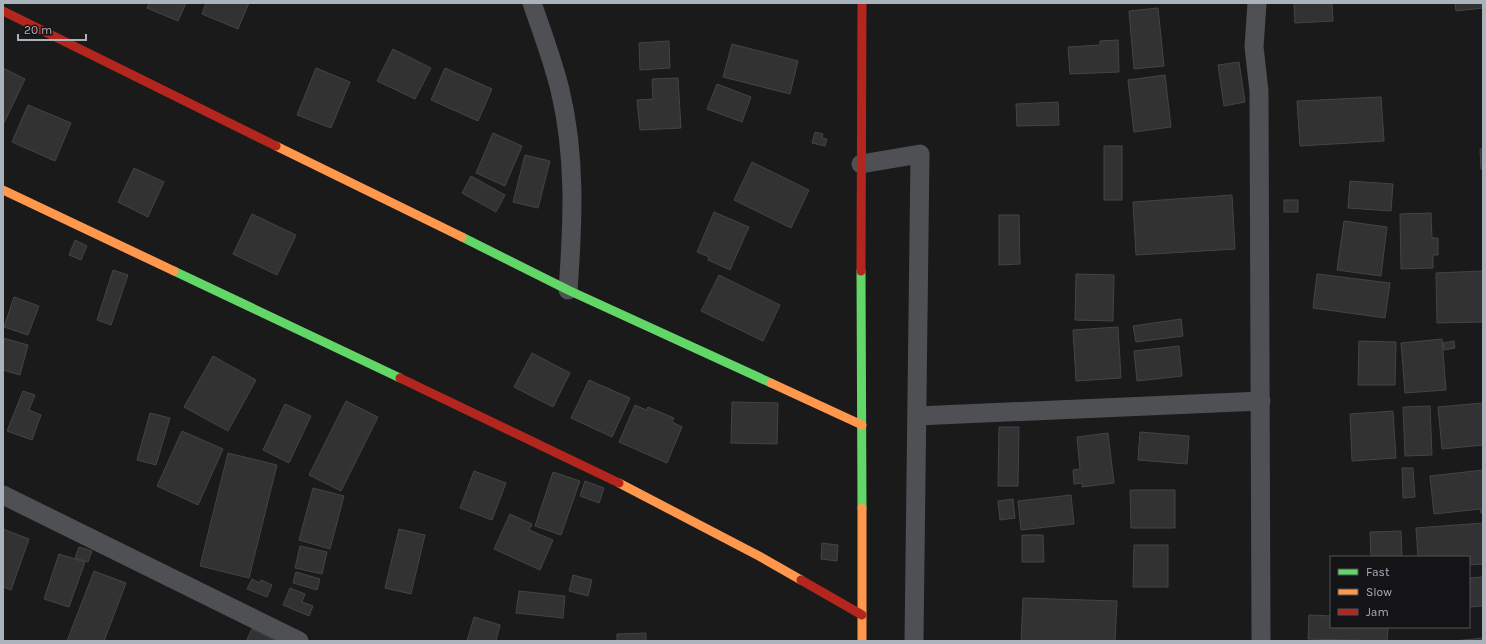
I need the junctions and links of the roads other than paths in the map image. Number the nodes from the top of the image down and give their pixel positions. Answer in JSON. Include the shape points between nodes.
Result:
{"nodes":[{"id":1,"x":532,"y":3,"type":"edge"},
{"id":2,"x":862,"y":3,"type":"edge"},
{"id":3,"x":1256,"y":3,"type":"edge"},
{"id":4,"x":3,"y":12,"type":"edge"},
{"id":5,"x":861,"y":164,"type":"junction"},
{"id":6,"x":3,"y":190,"type":"edge"},
{"id":7,"x":568,"y":290,"type":"junction"},
{"id":8,"x":1260,"y":401,"type":"junction"},
{"id":9,"x":917,"y":416,"type":"junction"},
{"id":10,"x":862,"y":425,"type":"junction"},
{"id":11,"x":3,"y":495,"type":"edge"},
{"id":12,"x":862,"y":616,"type":"junction"},
{"id":13,"x":299,"y":641,"type":"edge"},
{"id":14,"x":862,"y":641,"type":"edge"},
{"id":15,"x":914,"y":641,"type":"edge"},
{"id":16,"x":1261,"y":641,"type":"edge"}],
"edges":[{"from":1,"to":7,"type":"street","via":[[560,90],[569,141],[573,183],[573,231]]},
{"from":2,"to":5,"type":"street"},
{"from":3,"to":8,"type":"street","via":[[1254,47],[1259,91]]},
{"from":4,"to":7,"type":"street"},
{"from":5,"to":9,"type":"street","via":[[920,154]]},
{"from":5,"to":10,"type":"street"},
{"from":6,"to":12,"type":"street","via":[[620,484],[759,556]]},
{"from":7,"to":10,"type":"street"},
{"from":8,"to":9,"type":"street"},
{"from":8,"to":16,"type":"street"},
{"from":9,"to":15,"type":"street"},
{"from":10,"to":12,"type":"street"},
{"from":11,"to":13,"type":"street"},
{"from":12,"to":14,"type":"street"}]}
